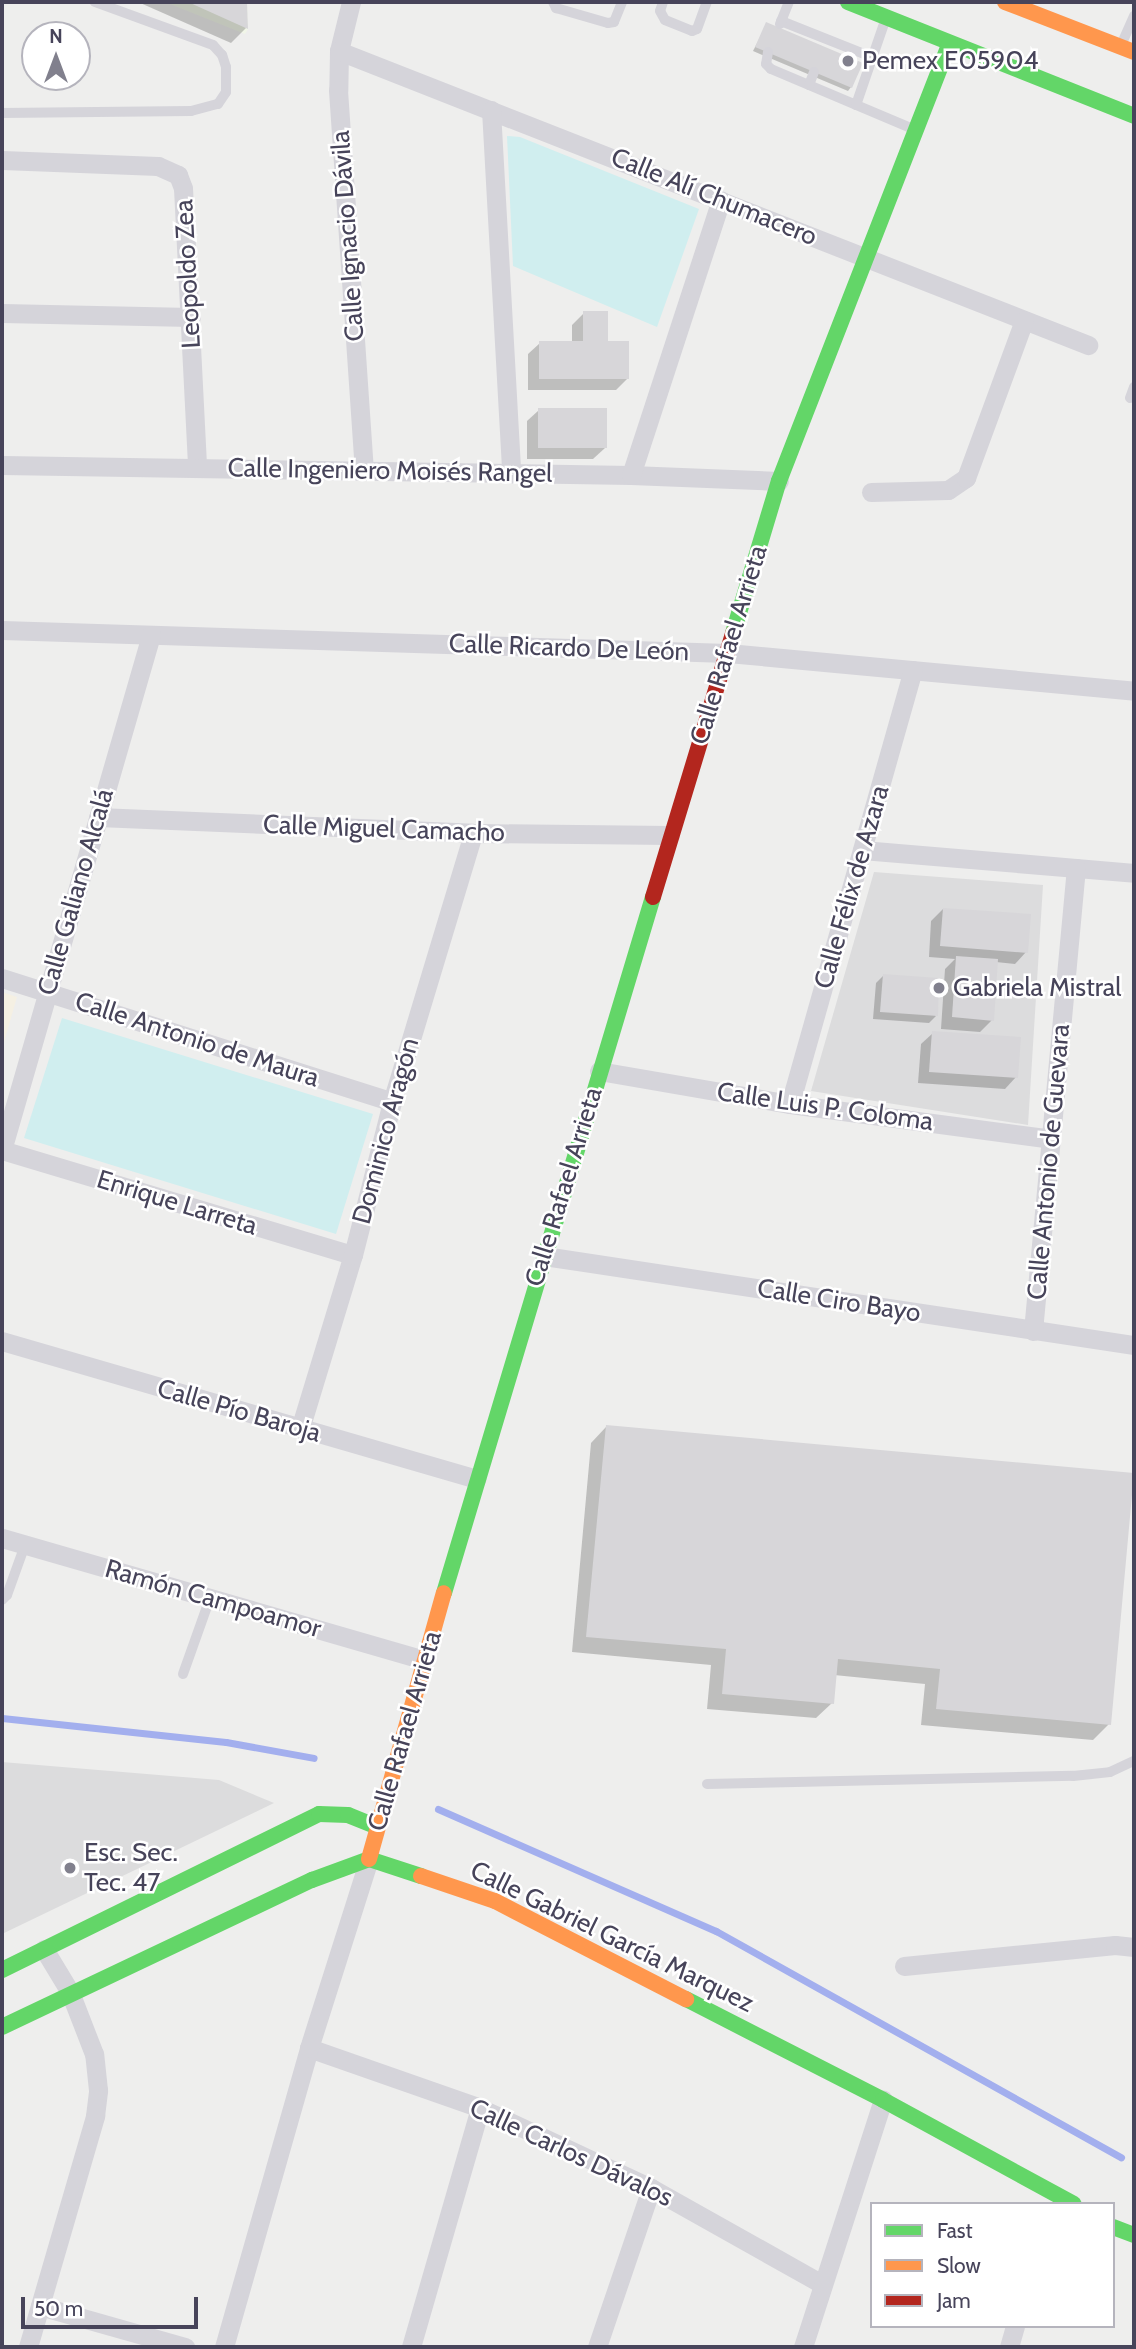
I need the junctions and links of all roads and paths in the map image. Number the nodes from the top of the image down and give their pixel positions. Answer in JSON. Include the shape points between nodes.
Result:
{"nodes":[{"id":1,"x":95,"y":2,"type":"edge"},
{"id":2,"x":351,"y":2,"type":"edge"},
{"id":3,"x":553,"y":2,"type":"edge"},
{"id":4,"x":622,"y":2,"type":"edge"},
{"id":5,"x":663,"y":2,"type":"edge"},
{"id":6,"x":708,"y":2,"type":"edge"},
{"id":7,"x":789,"y":2,"type":"edge"},
{"id":8,"x":848,"y":2,"type":"edge"},
{"id":9,"x":1005,"y":2,"type":"edge"},
{"id":10,"x":1134,"y":16,"type":"edge"},
{"id":11,"x":886,"y":17,"type":"junction"},
{"id":12,"x":950,"y":43,"type":"junction"},
{"id":13,"x":1127,"y":50,"type":"edge"},
{"id":14,"x":339,"y":51,"type":"junction"},
{"id":15,"x":768,"y":52,"type":"dead end"},
{"id":16,"x":874,"y":58,"type":"junction"},
{"id":17,"x":814,"y":72,"type":"dead end"},
{"id":18,"x":809,"y":85,"type":"junction"},
{"id":19,"x":856,"y":105,"type":"junction"},
{"id":20,"x":491,"y":110,"type":"junction"},
{"id":21,"x":2,"y":113,"type":"edge"},
{"id":22,"x":1134,"y":116,"type":"edge"},
{"id":23,"x":916,"y":131,"type":"junction"},
{"id":24,"x":2,"y":160,"type":"edge"},
{"id":25,"x":721,"y":200,"type":"junction"},
{"id":26,"x":866,"y":258,"type":"junction"},
{"id":27,"x":2,"y":313,"type":"edge"},
{"id":28,"x":191,"y":317,"type":"junction"},
{"id":29,"x":1024,"y":320,"type":"junction"},
{"id":30,"x":1088,"y":345,"type":"dead end"},
{"id":31,"x":1134,"y":387,"type":"edge"},
{"id":32,"x":1130,"y":398,"type":"dead end"},
{"id":33,"x":2,"y":465,"type":"edge"},
{"id":34,"x":197,"y":468,"type":"junction"},
{"id":35,"x":364,"y":471,"type":"junction"},
{"id":36,"x":511,"y":473,"type":"junction"},
{"id":37,"x":631,"y":475,"type":"junction"},
{"id":38,"x":779,"y":481,"type":"junction"},
{"id":39,"x":872,"y":492,"type":"dead end"},
{"id":40,"x":2,"y":630,"type":"edge"},
{"id":41,"x":152,"y":635,"type":"junction"},
{"id":42,"x":728,"y":653,"type":"junction"},
{"id":43,"x":913,"y":670,"type":"junction"},
{"id":44,"x":1134,"y":691,"type":"edge"},
{"id":45,"x":98,"y":817,"type":"junction"},
{"id":46,"x":473,"y":834,"type":"junction"},
{"id":47,"x":670,"y":835,"type":"junction"},
{"id":48,"x":862,"y":850,"type":"junction"},
{"id":49,"x":1076,"y":868,"type":"junction"},
{"id":50,"x":1134,"y":873,"type":"edge"},
{"id":51,"x":2,"y":978,"type":"edge"},
{"id":52,"x":47,"y":992,"type":"junction"},
{"id":53,"x":599,"y":1071,"type":"junction"},
{"id":54,"x":392,"y":1102,"type":"junction"},
{"id":55,"x":790,"y":1104,"type":"junction"},
{"id":56,"x":1051,"y":1139,"type":"junction"},
{"id":57,"x":2,"y":1150,"type":"edge"},
{"id":58,"x":353,"y":1255,"type":"junction"},
{"id":59,"x":544,"y":1256,"type":"junction"},
{"id":60,"x":1033,"y":1331,"type":"junction"},
{"id":61,"x":2,"y":1341,"type":"edge"},
{"id":62,"x":1134,"y":1345,"type":"edge"},
{"id":63,"x":300,"y":1429,"type":"junction"},
{"id":64,"x":476,"y":1479,"type":"junction"},
{"id":65,"x":2,"y":1538,"type":"edge"},
{"id":66,"x":25,"y":1545,"type":"junction"},
{"id":67,"x":210,"y":1598,"type":"junction"},
{"id":68,"x":2,"y":1600,"type":"edge"},
{"id":69,"x":425,"y":1660,"type":"junction"},
{"id":70,"x":183,"y":1675,"type":"dead end"},
{"id":71,"x":1134,"y":1761,"type":"edge"},
{"id":72,"x":707,"y":1784,"type":"dead end"},
{"id":73,"x":377,"y":1828,"type":"junction"},
{"id":74,"x":369,"y":1859,"type":"junction"},
{"id":75,"x":1134,"y":1947,"type":"edge"},
{"id":76,"x":44,"y":1949,"type":"junction"},
{"id":77,"x":904,"y":1966,"type":"dead end"},
{"id":78,"x":2,"y":1970,"type":"edge"},
{"id":79,"x":70,"y":1992,"type":"junction"},
{"id":80,"x":2,"y":2027,"type":"edge"},
{"id":81,"x":309,"y":2048,"type":"junction"},
{"id":82,"x":883,"y":2101,"type":"junction"},
{"id":83,"x":481,"y":2108,"type":"junction"},
{"id":84,"x":652,"y":2188,"type":"junction"},
{"id":85,"x":1054,"y":2198,"type":"edge"},
{"id":86,"x":1115,"y":2228,"type":"edge"},
{"id":87,"x":1134,"y":2235,"type":"edge"},
{"id":88,"x":822,"y":2284,"type":"junction"},
{"id":89,"x":40,"y":2306,"type":"junction"},
{"id":90,"x":1015,"y":2328,"type":"edge"},
{"id":91,"x":28,"y":2347,"type":"edge"},
{"id":92,"x":185,"y":2347,"type":"edge"},
{"id":93,"x":224,"y":2347,"type":"edge"},
{"id":94,"x":411,"y":2347,"type":"edge"},
{"id":95,"x":597,"y":2347,"type":"edge"},
{"id":96,"x":803,"y":2347,"type":"edge"},
{"id":97,"x":1009,"y":2347,"type":"edge"}],
"edges":[{"from":1,"to":21,"type":"lane","via":[[212,46],[226,67],[226,92],[218,104],[191,111]]},
{"from":2,"to":14,"type":"street","name":"Calle Ignacio Dávila"},
{"from":3,"to":4,"type":"lane","via":[[556,8],[608,23],[614,22]]},
{"from":5,"to":6,"type":"lane","via":[[660,10],[665,20],[692,31]]},
{"from":7,"to":16,"type":"lane","via":[[780,24]]},
{"from":8,"to":11,"type":"street"},
{"from":9,"to":13,"type":"street"},
{"from":10,"to":13,"type":"lane"},
{"from":11,"to":12,"type":"street"},
{"from":11,"to":16,"type":"lane"},
{"from":12,"to":22,"type":"street"},
{"from":12,"to":23,"type":"street","name":"Calle Rafael Arrieta"},
{"from":14,"to":20,"type":"street","name":"Calle Alí Chumacero"},
{"from":14,"to":35,"type":"street","name":"Calle Ignacio Dávila"},
{"from":15,"to":18,"type":"lane","via":[[765,64],[771,69]]},
{"from":16,"to":19,"type":"lane"},
{"from":17,"to":18,"type":"lane"},
{"from":18,"to":19,"type":"lane"},
{"from":19,"to":23,"type":"lane"},
{"from":20,"to":25,"type":"street","name":"Calle Alí Chumacero"},
{"from":20,"to":36,"type":"street"},
{"from":23,"to":26,"type":"street","name":"Calle Rafael Arrieta"},
{"from":24,"to":28,"type":"street","name":"Leopoldo Zea","via":[[158,166],[174,171],[183,188]]},
{"from":25,"to":26,"type":"street","name":"Calle Alí Chumacero"},
{"from":25,"to":37,"type":"street"},
{"from":26,"to":29,"type":"street","name":"Calle Alí Chumacero"},
{"from":26,"to":38,"type":"street","name":"Calle Rafael Arrieta"},
{"from":27,"to":28,"type":"street"},
{"from":28,"to":34,"type":"street","name":"Leopoldo Zea"},
{"from":29,"to":30,"type":"street","name":"Calle Alí Chumacero"},
{"from":29,"to":39,"type":"street","via":[[966,478],[948,490]]},
{"from":31,"to":32,"type":"lane"},
{"from":33,"to":34,"type":"street","name":"Calle Ingeniero Moisés Rangel"},
{"from":34,"to":35,"type":"street","name":"Calle Ingeniero Moisés Rangel"},
{"from":35,"to":36,"type":"street","name":"Calle Ingeniero Moisés Rangel"},
{"from":36,"to":37,"type":"street","name":"Calle Ingeniero Moisés Rangel"},
{"from":37,"to":38,"type":"street","name":"Calle Ingeniero Moisés Rangel"},
{"from":38,"to":42,"type":"street","name":"Calle Rafael Arrieta"},
{"from":40,"to":41,"type":"street","name":"Calle Ricardo De León"},
{"from":41,"to":42,"type":"street","name":"Calle Ricardo De León"},
{"from":41,"to":45,"type":"street","name":"Calle Galiano Alcalá"},
{"from":42,"to":43,"type":"street","name":"Calle Ricardo De León"},
{"from":42,"to":47,"type":"street","name":"Calle Rafael Arrieta"},
{"from":43,"to":44,"type":"street","name":"Calle Ricardo De León"},
{"from":43,"to":48,"type":"street","name":"Calle Félix de Azara"},
{"from":45,"to":46,"type":"street","name":"Calle Miguel Camacho"},
{"from":45,"to":52,"type":"street","name":"Calle Galiano Alcalá"},
{"from":46,"to":47,"type":"street","name":"Calle Miguel Camacho"},
{"from":46,"to":54,"type":"street","name":"Dominico Aragón"},
{"from":47,"to":53,"type":"street","name":"Calle Rafael Arrieta"},
{"from":48,"to":49,"type":"street"},
{"from":48,"to":55,"type":"street","name":"Calle Félix de Azara"},
{"from":49,"to":50,"type":"street"},
{"from":49,"to":56,"type":"street","name":"Calle Antonio de Guevara"},
{"from":51,"to":52,"type":"street","name":"Calle Antonio de Maura"},
{"from":52,"to":54,"type":"street","name":"Calle Antonio de Maura"},
{"from":52,"to":57,"type":"street","name":"Calle Galiano Alcalá"},
{"from":53,"to":55,"type":"street","name":"Calle Luis P. Coloma"},
{"from":53,"to":59,"type":"street","name":"Calle Rafael Arrieta"},
{"from":54,"to":58,"type":"street","name":"Dominico Aragón"},
{"from":55,"to":56,"type":"street","name":"Calle Luis P. Coloma"},
{"from":56,"to":60,"type":"street","name":"Calle Antonio de Guevara"},
{"from":57,"to":58,"type":"street","name":"Enrique Larreta"},
{"from":58,"to":63,"type":"street","name":"Dominico Aragón"},
{"from":59,"to":60,"type":"street","name":"Calle Ciro Bayo"},
{"from":59,"to":64,"type":"street","name":"Calle Rafael Arrieta"},
{"from":60,"to":62,"type":"street","name":"Calle Ciro Bayo"},
{"from":61,"to":63,"type":"street","name":"Calle Pío Baroja"},
{"from":63,"to":64,"type":"street","name":"Calle Pío Baroja"},
{"from":64,"to":69,"type":"street","name":"Calle Rafael Arrieta"},
{"from":65,"to":66,"type":"street","name":"Ramón Campoamor"},
{"from":66,"to":67,"type":"street","name":"Ramón Campoamor"},
{"from":66,"to":68,"type":"lane"},
{"from":67,"to":69,"type":"street","name":"Ramón Campoamor"},
{"from":67,"to":70,"type":"lane"},
{"from":69,"to":73,"type":"street","name":"Calle Rafael Arrieta"},
{"from":71,"to":72,"type":"lane","via":[[1110,1772],[1073,1776]]},
{"from":73,"to":74,"type":"street","name":"Calle Rafael Arrieta"},
{"from":73,"to":76,"type":"street","via":[[348,1815],[319,1814]]},
{"from":74,"to":79,"type":"street","via":[[312,1880]]},
{"from":74,"to":81,"type":"street","name":"Calle Rafael Arrieta"},
{"from":74,"to":82,"type":"street","name":"Calle Gabriel García Marquez","via":[[495,1901]]},
{"from":75,"to":77,"type":"street","via":[[1115,1945]]},
{"from":76,"to":78,"type":"street"},
{"from":76,"to":79,"type":"street"},
{"from":79,"to":80,"type":"street"},
{"from":79,"to":89,"type":"street","via":[[94,2054],[98,2090],[95,2116]]},
{"from":81,"to":83,"type":"street","name":"Calle Carlos Dávalos"},
{"from":81,"to":93,"type":"street","name":"Calle Rafael Arrieta"},
{"from":82,"to":85,"type":"street","name":"Calle Gabriel García Marquez"},
{"from":82,"to":88,"type":"street"},
{"from":83,"to":84,"type":"street","name":"Calle Carlos Dávalos"},
{"from":83,"to":94,"type":"street"},
{"from":84,"to":88,"type":"street","name":"Calle Carlos Dávalos"},
{"from":84,"to":95,"type":"street"},
{"from":86,"to":87,"type":"street"},
{"from":88,"to":96,"type":"street"},
{"from":89,"to":91,"type":"street"},
{"from":89,"to":92,"type":"street"},
{"from":90,"to":97,"type":"street"}]}
